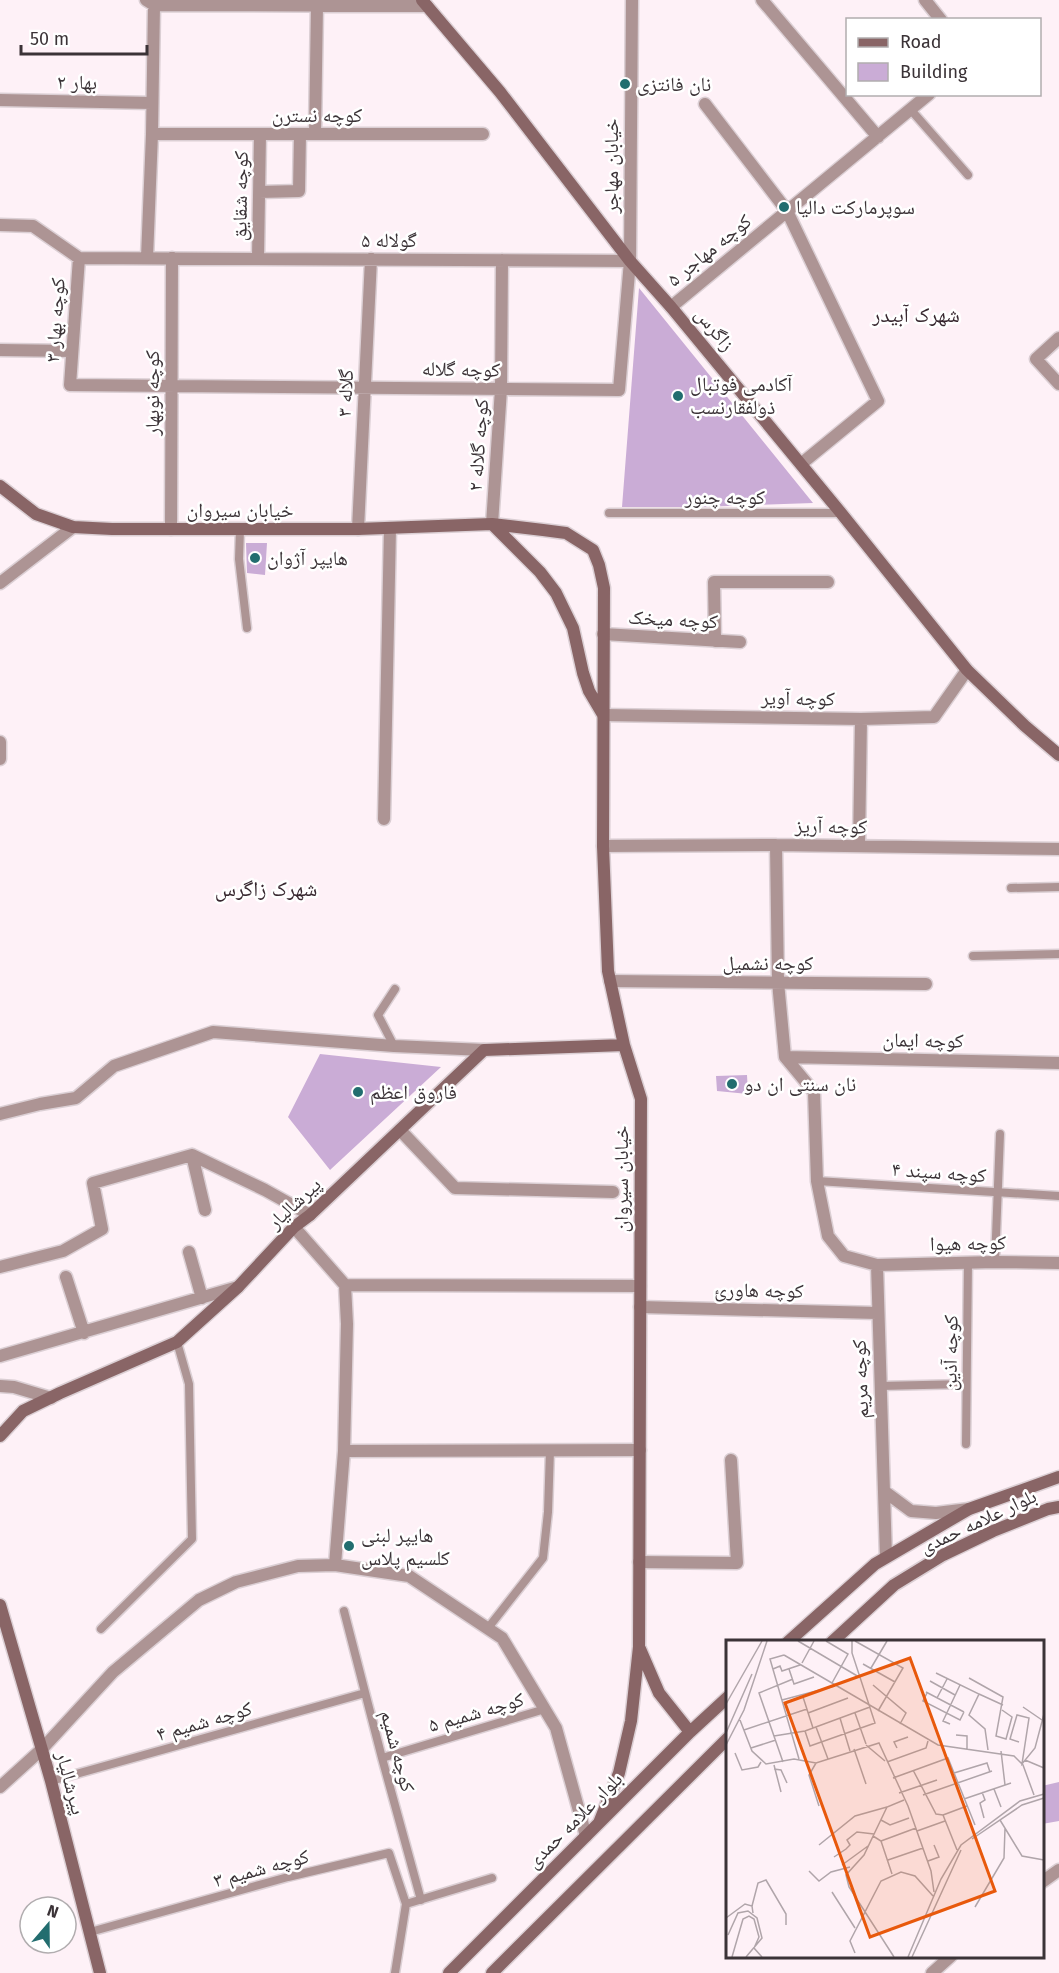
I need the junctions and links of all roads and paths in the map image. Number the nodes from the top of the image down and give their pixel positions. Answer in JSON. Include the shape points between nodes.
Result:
{"nodes":[{"id":1,"x":621,"y":0,"type":"edge"},
{"id":2,"x":762,"y":0,"type":"edge"},
{"id":3,"x":925,"y":0,"type":"edge"},
{"id":4,"x":150,"y":3,"type":"edge"},
{"id":5,"x":424,"y":3,"type":"edge"},
{"id":6,"x":317,"y":5,"type":"junction"},
{"id":7,"x":632,"y":6,"type":"edge"},
{"id":8,"x":939,"y":18,"type":"edge"},
{"id":9,"x":927,"y":96,"type":"edge"},
{"id":10,"x":0,"y":100,"type":"edge"},
{"id":11,"x":152,"y":104,"type":"junction"},
{"id":12,"x":705,"y":104,"type":"dead end"},
{"id":13,"x":911,"y":110,"type":"junction"},
{"id":14,"x":152,"y":134,"type":"junction"},
{"id":15,"x":260,"y":134,"type":"junction"},
{"id":16,"x":300,"y":134,"type":"junction"},
{"id":17,"x":315,"y":134,"type":"junction"},
{"id":18,"x":483,"y":134,"type":"dead end"},
{"id":19,"x":878,"y":137,"type":"junction"},
{"id":20,"x":968,"y":175,"type":"dead end"},
{"id":21,"x":259,"y":192,"type":"junction"},
{"id":22,"x":787,"y":211,"type":"junction"},
{"id":23,"x":0,"y":225,"type":"edge"},
{"id":24,"x":79,"y":258,"type":"junction"},
{"id":25,"x":147,"y":258,"type":"junction"},
{"id":26,"x":172,"y":258,"type":"junction"},
{"id":27,"x":258,"y":258,"type":"junction"},
{"id":28,"x":371,"y":259,"type":"junction"},
{"id":29,"x":502,"y":260,"type":"junction"},
{"id":30,"x":630,"y":261,"type":"junction"},
{"id":31,"x":671,"y":307,"type":"junction"},
{"id":32,"x":1059,"y":338,"type":"edge"},
{"id":33,"x":0,"y":350,"type":"edge"},
{"id":34,"x":72,"y":351,"type":"junction"},
{"id":35,"x":1059,"y":384,"type":"edge"},
{"id":36,"x":70,"y":385,"type":"joint"},
{"id":37,"x":172,"y":386,"type":"junction"},
{"id":38,"x":365,"y":388,"type":"junction"},
{"id":39,"x":501,"y":389,"type":"junction"},
{"id":40,"x":801,"y":464,"type":"junction"},
{"id":41,"x":0,"y":486,"type":"edge"},
{"id":42,"x":609,"y":513,"type":"dead end"},
{"id":43,"x":841,"y":513,"type":"junction"},
{"id":44,"x":492,"y":524,"type":"junction"},
{"id":45,"x":73,"y":526,"type":"junction"},
{"id":46,"x":390,"y":528,"type":"junction"},
{"id":47,"x":171,"y":529,"type":"junction"},
{"id":48,"x":240,"y":529,"type":"junction"},
{"id":49,"x":358,"y":529,"type":"junction"},
{"id":50,"x":828,"y":582,"type":"dead end"},
{"id":51,"x":0,"y":583,"type":"edge"},
{"id":52,"x":247,"y":628,"type":"dead end"},
{"id":53,"x":603,"y":634,"type":"junction"},
{"id":54,"x":715,"y":641,"type":"junction"},
{"id":55,"x":741,"y":642,"type":"dead end"},
{"id":56,"x":967,"y":670,"type":"junction"},
{"id":57,"x":603,"y":715,"type":"junction"},
{"id":58,"x":861,"y":719,"type":"junction"},
{"id":59,"x":0,"y":742,"type":"edge"},
{"id":60,"x":1059,"y":755,"type":"edge"},
{"id":61,"x":0,"y":759,"type":"edge"},
{"id":62,"x":384,"y":819,"type":"dead end"},
{"id":63,"x":776,"y":845,"type":"junction"},
{"id":64,"x":603,"y":846,"type":"junction"},
{"id":65,"x":859,"y":846,"type":"junction"},
{"id":66,"x":1059,"y":849,"type":"edge"},
{"id":67,"x":1059,"y":887,"type":"edge"},
{"id":68,"x":1011,"y":888,"type":"dead end"},
{"id":69,"x":1059,"y":954,"type":"edge"},
{"id":70,"x":973,"y":956,"type":"dead end"},
{"id":71,"x":610,"y":981,"type":"junction"},
{"id":72,"x":778,"y":982,"type":"junction"},
{"id":73,"x":926,"y":984,"type":"dead end"},
{"id":74,"x":394,"y":989,"type":"dead end"},
{"id":75,"x":624,"y":1045,"type":"junction"},
{"id":76,"x":394,"y":1046,"type":"junction"},
{"id":77,"x":484,"y":1050,"type":"junction"},
{"id":78,"x":785,"y":1057,"type":"junction"},
{"id":79,"x":1059,"y":1063,"type":"edge"},
{"id":80,"x":0,"y":1114,"type":"edge"},
{"id":81,"x":400,"y":1130,"type":"junction"},
{"id":82,"x":1000,"y":1134,"type":"dead end"},
{"id":83,"x":192,"y":1155,"type":"junction"},
{"id":84,"x":817,"y":1181,"type":"junction"},
{"id":85,"x":613,"y":1192,"type":"dead end"},
{"id":86,"x":997,"y":1192,"type":"junction"},
{"id":87,"x":1059,"y":1196,"type":"edge"},
{"id":88,"x":205,"y":1210,"type":"dead end"},
{"id":89,"x":310,"y":1215,"type":"junction"},
{"id":90,"x":294,"y":1227,"type":"junction"},
{"id":91,"x":189,"y":1252,"type":"dead end"},
{"id":92,"x":968,"y":1262,"type":"junction"},
{"id":93,"x":995,"y":1262,"type":"junction"},
{"id":94,"x":1059,"y":1263,"type":"edge"},
{"id":95,"x":877,"y":1265,"type":"junction"},
{"id":96,"x":0,"y":1267,"type":"edge"},
{"id":97,"x":66,"y":1277,"type":"dead end"},
{"id":98,"x":345,"y":1285,"type":"junction"},
{"id":99,"x":640,"y":1286,"type":"junction"},
{"id":100,"x":238,"y":1287,"type":"junction"},
{"id":101,"x":202,"y":1298,"type":"junction"},
{"id":102,"x":640,"y":1307,"type":"junction"},
{"id":103,"x":877,"y":1313,"type":"junction"},
{"id":104,"x":84,"y":1333,"type":"junction"},
{"id":105,"x":177,"y":1342,"type":"junction"},
{"id":106,"x":0,"y":1356,"type":"edge"},
{"id":107,"x":966,"y":1384,"type":"junction"},
{"id":108,"x":0,"y":1386,"type":"edge"},
{"id":109,"x":880,"y":1386,"type":"junction"},
{"id":110,"x":51,"y":1398,"type":"junction"},
{"id":111,"x":0,"y":1436,"type":"edge"},
{"id":112,"x":966,"y":1444,"type":"dead end"},
{"id":113,"x":550,"y":1450,"type":"junction"},
{"id":114,"x":640,"y":1450,"type":"junction"},
{"id":115,"x":345,"y":1451,"type":"junction"},
{"id":116,"x":731,"y":1460,"type":"dead end"},
{"id":117,"x":1059,"y":1477,"type":"edge"},
{"id":118,"x":884,"y":1491,"type":"junction"},
{"id":119,"x":1059,"y":1507,"type":"edge"},
{"id":120,"x":969,"y":1509,"type":"junction"},
{"id":121,"x":886,"y":1557,"type":"junction"},
{"id":122,"x":639,"y":1562,"type":"junction"},
{"id":123,"x":335,"y":1565,"type":"junction"},
{"id":124,"x":0,"y":1605,"type":"edge"},
{"id":125,"x":344,"y":1611,"type":"dead end"},
{"id":126,"x":488,"y":1628,"type":"junction"},
{"id":127,"x":101,"y":1629,"type":"dead end"},
{"id":128,"x":789,"y":1640,"type":"edge"},
{"id":129,"x":833,"y":1640,"type":"edge"},
{"id":130,"x":639,"y":1647,"type":"junction"},
{"id":131,"x":365,"y":1693,"type":"junction"},
{"id":132,"x":726,"y":1699,"type":"edge"},
{"id":133,"x":545,"y":1710,"type":"junction"},
{"id":134,"x":690,"y":1732,"type":"junction"},
{"id":135,"x":726,"y":1740,"type":"edge"},
{"id":136,"x":42,"y":1749,"type":"junction"},
{"id":137,"x":382,"y":1758,"type":"junction"},
{"id":138,"x":51,"y":1781,"type":"junction"},
{"id":139,"x":0,"y":1787,"type":"edge"},
{"id":140,"x":599,"y":1823,"type":"junction"},
{"id":141,"x":586,"y":1836,"type":"junction"},
{"id":142,"x":1059,"y":1870,"type":"edge"},
{"id":143,"x":492,"y":1878,"type":"dead end"},
{"id":144,"x":1044,"y":1881,"type":"edge"},
{"id":145,"x":421,"y":1900,"type":"junction"},
{"id":146,"x":406,"y":1904,"type":"junction"},
{"id":147,"x":90,"y":1932,"type":"junction"},
{"id":148,"x":949,"y":1958,"type":"edge"},
{"id":149,"x":100,"y":1973,"type":"edge"},
{"id":150,"x":395,"y":1973,"type":"edge"},
{"id":151,"x":449,"y":1973,"type":"edge"},
{"id":152,"x":492,"y":1973,"type":"edge"},
{"id":153,"x":932,"y":1973,"type":"edge"}],
"edges":[{"from":1,"to":7,"type":"street"},
{"from":2,"to":19,"type":"street"},
{"from":3,"to":8,"type":"street"},
{"from":4,"to":6,"type":"street"},
{"from":4,"to":11,"type":"street"},
{"from":5,"to":6,"type":"street"},
{"from":5,"to":30,"type":"street","name":"زاگرس","via":[[500,93]]},
{"from":6,"to":17,"type":"street"},
{"from":7,"to":30,"type":"street","name":"خیابان مهاجر"},
{"from":9,"to":13,"type":"street","name":"کوچه مهاجر ۵"},
{"from":10,"to":11,"type":"street","name":"بهار ۲"},
{"from":11,"to":14,"type":"street"},
{"from":12,"to":22,"type":"street"},
{"from":13,"to":19,"type":"street","name":"کوچه مهاجر ۵"},
{"from":13,"to":20,"type":"lane"},
{"from":14,"to":15,"type":"street","name":"کوچه نسترن"},
{"from":14,"to":25,"type":"street"},
{"from":15,"to":16,"type":"street","name":"کوچه نسترن"},
{"from":15,"to":21,"type":"street","name":"کوچه شقایق"},
{"from":16,"to":17,"type":"street","name":"کوچه نسترن"},
{"from":16,"to":21,"type":"street","via":[[299,191]]},
{"from":17,"to":18,"type":"street","name":"کوچه نسترن"},
{"from":19,"to":22,"type":"street","name":"کوچه مهاجر ۵"},
{"from":21,"to":27,"type":"street","name":"کوچه شقایق"},
{"from":22,"to":31,"type":"street","name":"کوچه مهاجر ۵"},
{"from":22,"to":40,"type":"street","via":[[878,402]]},
{"from":23,"to":24,"type":"street","via":[[33,226]]},
{"from":24,"to":25,"type":"street","name":"گولاله ۵"},
{"from":24,"to":34,"type":"street","name":"کوچه بهار ۳"},
{"from":25,"to":26,"type":"street","name":"گولاله ۵"},
{"from":26,"to":27,"type":"street","name":"گولاله ۵"},
{"from":26,"to":37,"type":"street","name":"کوچه نوبهار"},
{"from":27,"to":28,"type":"street","name":"گولاله ۵"},
{"from":28,"to":29,"type":"street","name":"گولاله ۵"},
{"from":28,"to":38,"type":"street","name":"گلاله ۳"},
{"from":29,"to":30,"type":"street","name":"گولاله ۵"},
{"from":29,"to":39,"type":"street","name":"کوچه گلاله ۲"},
{"from":30,"to":31,"type":"street","name":"زاگرس"},
{"from":30,"to":39,"type":"street","name":"کوچه گلاله","via":[[620,390]]},
{"from":31,"to":40,"type":"street","name":"زاگرس"},
{"from":32,"to":35,"type":"street","via":[[1036,360]]},
{"from":33,"to":34,"type":"street"},
{"from":34,"to":36,"type":"street","name":"کوچه بهار ۳"},
{"from":36,"to":37,"type":"street","name":"کوچه گلاله"},
{"from":37,"to":38,"type":"street","name":"کوچه گلاله"},
{"from":37,"to":47,"type":"street","name":"کوچه نوبهار"},
{"from":38,"to":39,"type":"street","name":"کوچه گلاله"},
{"from":38,"to":49,"type":"street","name":"گلاله ۳"},
{"from":39,"to":44,"type":"street","name":"کوچه گلاله ۲"},
{"from":40,"to":43,"type":"street","name":"زاگرس"},
{"from":41,"to":45,"type":"street","name":"خیابان سیروان","via":[[36,514]]},
{"from":42,"to":43,"type":"lane","name":"کوچه چنور"},
{"from":43,"to":56,"type":"street","name":"زاگرس"},
{"from":44,"to":46,"type":"street","name":"خیابان سیروان"},
{"from":44,"to":53,"type":"street","name":"خیابان سیروان","via":[[566,533],[594,550],[604,588]]},
{"from":44,"to":57,"type":"street","name":"خیابان سیروان","via":[[556,592],[573,628],[589,691]]},
{"from":45,"to":47,"type":"street","name":"خیابان سیروان"},
{"from":45,"to":51,"type":"street"},
{"from":46,"to":49,"type":"street","name":"خیابان سیروان"},
{"from":46,"to":62,"type":"street"},
{"from":47,"to":48,"type":"street","name":"خیابان سیروان"},
{"from":48,"to":49,"type":"street","name":"خیابان سیروان"},
{"from":48,"to":52,"type":"lane","via":[[239,559]]},
{"from":50,"to":54,"type":"street","via":[[714,582]]},
{"from":53,"to":54,"type":"street","name":"کوچه میخک"},
{"from":53,"to":57,"type":"street","name":"خیابان سیروان"},
{"from":54,"to":55,"type":"street","name":"کوچه میخک"},
{"from":56,"to":58,"type":"street","name":"کوچه آویر","via":[[934,717]]},
{"from":56,"to":60,"type":"street","name":"زاگرس"},
{"from":57,"to":58,"type":"street","name":"کوچه آویر"},
{"from":57,"to":64,"type":"street","name":"خیابان سیروان"},
{"from":58,"to":65,"type":"street"},
{"from":59,"to":61,"type":"street"},
{"from":63,"to":64,"type":"street","name":"کوچه آریز"},
{"from":63,"to":65,"type":"street","name":"کوچه آریز"},
{"from":63,"to":72,"type":"street"},
{"from":64,"to":71,"type":"street","name":"خیابان سیروان"},
{"from":65,"to":66,"type":"street","name":"کوچه آریز"},
{"from":67,"to":68,"type":"lane"},
{"from":69,"to":70,"type":"lane"},
{"from":71,"to":72,"type":"street","name":"کوچه نشمیل"},
{"from":71,"to":75,"type":"street","name":"خیابان سیروان"},
{"from":72,"to":73,"type":"street","name":"کوچه نشمیل"},
{"from":72,"to":78,"type":"street"},
{"from":74,"to":76,"type":"lane","via":[[378,1015]]},
{"from":75,"to":77,"type":"street"},
{"from":75,"to":99,"type":"street","name":"خیابان سیروان","via":[[641,1099]]},
{"from":76,"to":77,"type":"street"},
{"from":76,"to":80,"type":"street","via":[[213,1032],[114,1066],[76,1098]]},
{"from":77,"to":81,"type":"street","name":"پیرشالیار"},
{"from":78,"to":79,"type":"street","name":"کوچه ایمان"},
{"from":78,"to":84,"type":"street","name":"کوچه هیوا","via":[[814,1092]]},
{"from":81,"to":85,"type":"street","via":[[455,1188]]},
{"from":81,"to":89,"type":"street","name":"پیرشالیار"},
{"from":82,"to":86,"type":"lane"},
{"from":83,"to":88,"type":"street"},
{"from":83,"to":89,"type":"street"},
{"from":83,"to":96,"type":"street","via":[[93,1183],[102,1229],[63,1251]]},
{"from":84,"to":86,"type":"lane","name":"کوچه سپند ۴"},
{"from":84,"to":95,"type":"street","name":"کوچه هیوا","via":[[828,1236],[844,1256]]},
{"from":86,"to":87,"type":"lane","name":"کوچه سپند ۴"},
{"from":86,"to":93,"type":"lane"},
{"from":89,"to":90,"type":"street","name":"پیرشالیار"},
{"from":90,"to":98,"type":"street"},
{"from":90,"to":100,"type":"street","name":"پیرشالیار"},
{"from":91,"to":101,"type":"street"},
{"from":92,"to":93,"type":"street","name":"کوچه هیوا"},
{"from":92,"to":95,"type":"street","name":"کوچه هیوا"},
{"from":92,"to":107,"type":"lane","name":"کوچه آذین"},
{"from":93,"to":94,"type":"street","name":"کوچه هیوا"},
{"from":95,"to":103,"type":"street","name":"کوچه مریم"},
{"from":97,"to":104,"type":"street"},
{"from":98,"to":99,"type":"street"},
{"from":98,"to":115,"type":"street"},
{"from":99,"to":102,"type":"street","name":"خیابان سیروان"},
{"from":100,"to":101,"type":"street"},
{"from":100,"to":105,"type":"street","name":"پیرشالیار"},
{"from":101,"to":104,"type":"street"},
{"from":102,"to":103,"type":"street","name":"کوچه هاورئ"},
{"from":102,"to":114,"type":"street","name":"خیابان سیروان"},
{"from":103,"to":109,"type":"street","name":"کوچه مریم"},
{"from":104,"to":106,"type":"street"},
{"from":105,"to":110,"type":"street","name":"پیرشالیار"},
{"from":105,"to":127,"type":"lane","via":[[189,1384],[192,1539]]},
{"from":107,"to":109,"type":"lane"},
{"from":107,"to":112,"type":"lane","name":"کوچه آذین"},
{"from":108,"to":110,"type":"street"},
{"from":109,"to":118,"type":"street","name":"کوچه مریم"},
{"from":110,"to":111,"type":"street","name":"پیرشالیار","via":[[23,1412]]},
{"from":113,"to":114,"type":"street"},
{"from":113,"to":115,"type":"street"},
{"from":113,"to":126,"type":"lane","via":[[543,1558]]},
{"from":114,"to":122,"type":"street","name":"خیابان سیروان"},
{"from":115,"to":123,"type":"street"},
{"from":116,"to":122,"type":"street","via":[[737,1563]]},
{"from":117,"to":120,"type":"street","name":"بلوار علامه حمدی"},
{"from":118,"to":120,"type":"street","via":[[910,1511]]},
{"from":118,"to":121,"type":"street","name":"کوچه مریم"},
{"from":119,"to":129,"type":"street","name":"بلوار علامه حمدی","via":[[993,1531],[943,1555],[894,1585]]},
{"from":120,"to":121,"type":"street","name":"بلوار علامه حمدی"},
{"from":121,"to":128,"type":"street","name":"بلوار علامه حمدی"},
{"from":122,"to":130,"type":"street","name":"خیابان سیروان"},
{"from":123,"to":126,"type":"street","via":[[409,1576]]},
{"from":123,"to":136,"type":"street","via":[[298,1566],[236,1582],[199,1600],[113,1672]]},
{"from":124,"to":136,"type":"street","name":"پیرشالیار"},
{"from":125,"to":131,"type":"lane","name":"کوچه شمیم"},
{"from":126,"to":133,"type":"street","via":[[502,1638]]},
{"from":130,"to":134,"type":"street","via":[[659,1693]]},
{"from":130,"to":140,"type":"street","name":"خیابان سیروان","via":[[631,1721],[619,1773]]},
{"from":131,"to":137,"type":"lane","name":"کوچه شمیم"},
{"from":131,"to":138,"type":"lane","name":"کوچه شمیم ۴"},
{"from":132,"to":134,"type":"street","name":"بلوار علامه حمدی"},
{"from":133,"to":137,"type":"lane","name":"کوچه شمیم ۵"},
{"from":133,"to":141,"type":"street","via":[[556,1728]]},
{"from":134,"to":140,"type":"street","name":"بلوار علامه حمدی"},
{"from":135,"to":152,"type":"street"},
{"from":136,"to":138,"type":"street","name":"پیرشالیار"},
{"from":136,"to":139,"type":"street"},
{"from":137,"to":145,"type":"lane","name":"کوچه شمیم"},
{"from":138,"to":147,"type":"street","name":"پیرشالیار"},
{"from":140,"to":141,"type":"street","name":"بلوار علامه حمدی"},
{"from":141,"to":151,"type":"street","name":"بلوار علامه حمدی"},
{"from":142,"to":144,"type":"street"},
{"from":143,"to":145,"type":"lane"},
{"from":145,"to":146,"type":"lane"},
{"from":146,"to":147,"type":"lane","name":"کوچه شمیم ۳","via":[[390,1853]]},
{"from":146,"to":150,"type":"lane"},
{"from":147,"to":149,"type":"street","name":"پیرشالیار"},
{"from":148,"to":153,"type":"street"}]}
